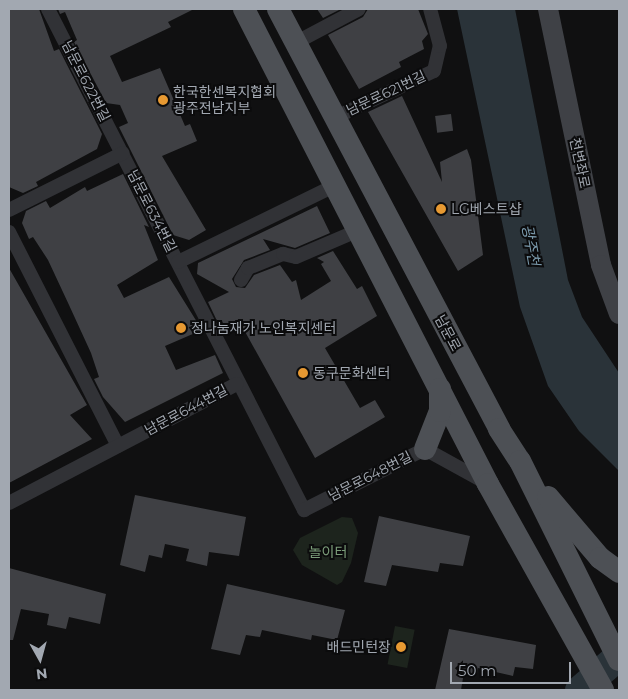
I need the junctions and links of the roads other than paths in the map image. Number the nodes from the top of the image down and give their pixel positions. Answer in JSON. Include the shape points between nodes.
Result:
{"nodes":[{"id":1,"x":48,"y":9,"type":"edge"},
{"id":2,"x":244,"y":9,"type":"edge"},
{"id":3,"x":278,"y":9,"type":"edge"},
{"id":4,"x":359,"y":9,"type":"edge"},
{"id":5,"x":430,"y":9,"type":"edge"},
{"id":6,"x":548,"y":9,"type":"edge"},
{"id":7,"x":295,"y":43,"type":"junction"},
{"id":8,"x":334,"y":118,"type":"junction"},
{"id":9,"x":123,"y":153,"type":"junction"},
{"id":10,"x":336,"y":185,"type":"junction"},
{"id":11,"x":9,"y":210,"type":"edge"},
{"id":12,"x":359,"y":230,"type":"junction"},
{"id":13,"x":9,"y":232,"type":"edge"},
{"id":14,"x":178,"y":262,"type":"junction"},
{"id":15,"x":241,"y":280,"type":"dead end"},
{"id":16,"x":619,"y":314,"type":"edge"},
{"id":17,"x":237,"y":384,"type":"junction"},
{"id":18,"x":440,"y":388,"type":"junction"},
{"id":19,"x":118,"y":446,"type":"junction"},
{"id":20,"x":425,"y":449,"type":"junction"},
{"id":21,"x":520,"y":461,"type":"junction"},
{"id":22,"x":488,"y":484,"type":"junction"},
{"id":23,"x":9,"y":503,"type":"edge"},
{"id":24,"x":304,"y":510,"type":"joint"},
{"id":25,"x":619,"y":572,"type":"edge"},
{"id":26,"x":619,"y":660,"type":"edge"},
{"id":27,"x":603,"y":690,"type":"edge"}],
"edges":[{"from":1,"to":9,"type":"street","name":"남문로622번길"},
{"from":2,"to":10,"type":"main road"},
{"from":3,"to":7,"type":"main road","name":"남문로"},
{"from":4,"to":7,"type":"street"},
{"from":5,"to":8,"type":"street","name":"남문로621번길","via":[[440,46],[434,71]]},
{"from":6,"to":16,"type":"main road","name":"천변좌로","via":[[601,265]]},
{"from":7,"to":8,"type":"main road","name":"남문로"},
{"from":8,"to":21,"type":"main road","name":"남문로","via":[[499,429]]},
{"from":9,"to":11,"type":"street","name":"남문로634번길"},
{"from":9,"to":14,"type":"street","name":"남문로634번길"},
{"from":10,"to":12,"type":"main road"},
{"from":10,"to":14,"type":"street"},
{"from":12,"to":15,"type":"street","via":[[296,257],[283,254],[248,268]]},
{"from":12,"to":18,"type":"main road"},
{"from":13,"to":19,"type":"street"},
{"from":14,"to":17,"type":"street","name":"남문로634번길"},
{"from":17,"to":19,"type":"street","name":"남문로644번길"},
{"from":17,"to":24,"type":"street","name":"남문로644번길"},
{"from":18,"to":20,"type":"main road","via":[[440,411]]},
{"from":18,"to":22,"type":"main road"},
{"from":19,"to":23,"type":"street","name":"남문로644번길"},
{"from":20,"to":22,"type":"street","name":"남문로648번길"},
{"from":20,"to":24,"type":"street","name":"남문로648번길"},
{"from":21,"to":25,"type":"main road","via":[[582,539]]},
{"from":21,"to":26,"type":"main road","name":"남문로"},
{"from":22,"to":27,"type":"main road"}]}
